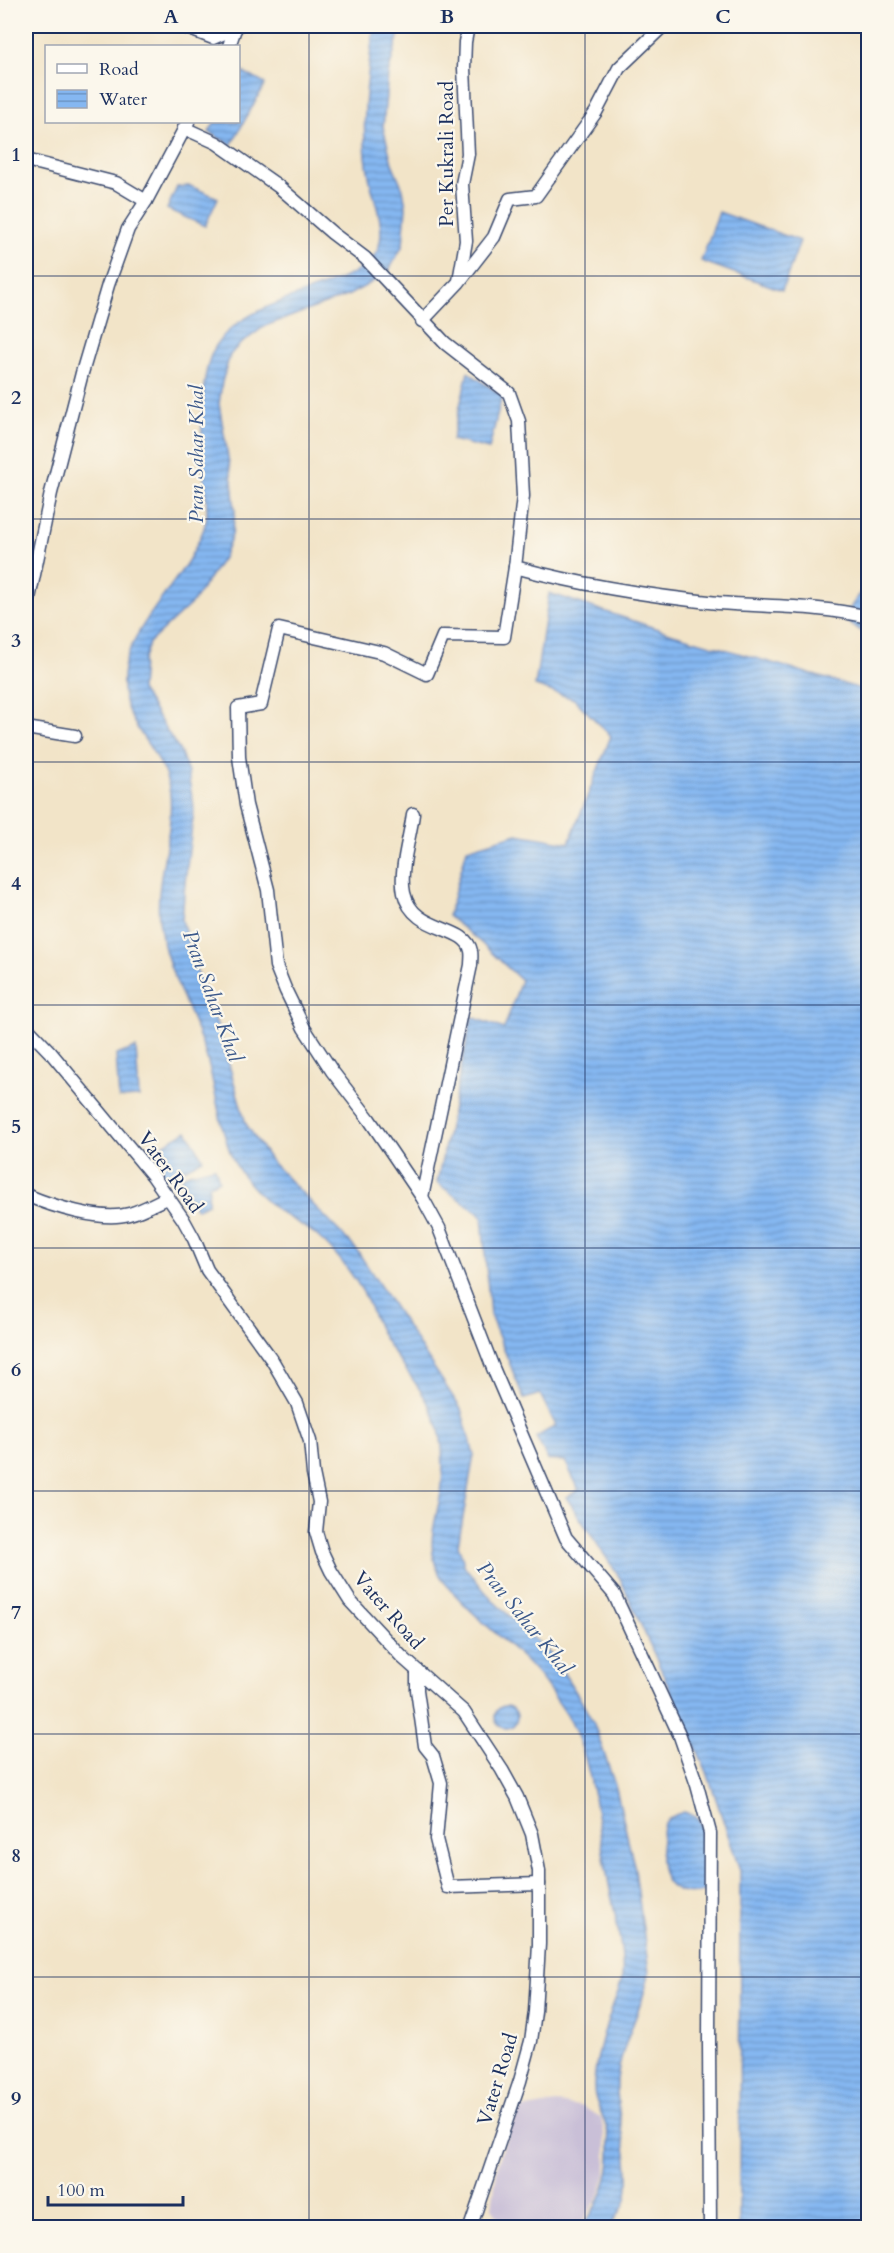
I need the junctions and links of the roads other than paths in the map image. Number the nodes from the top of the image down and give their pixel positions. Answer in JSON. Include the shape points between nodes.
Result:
{"nodes":[{"id":1,"x":182,"y":26,"type":"edge"},
{"id":2,"x":468,"y":26,"type":"edge"},
{"id":3,"x":663,"y":26,"type":"edge"},
{"id":4,"x":236,"y":27,"type":"edge"},
{"id":5,"x":229,"y":45,"type":"edge"},
{"id":6,"x":186,"y":125,"type":"edge"},
{"id":7,"x":26,"y":160,"type":"edge"},
{"id":8,"x":144,"y":200,"type":"junction"},
{"id":9,"x":459,"y":282,"type":"junction"},
{"id":10,"x":422,"y":321,"type":"junction"},
{"id":11,"x":515,"y":567,"type":"junction"},
{"id":12,"x":29,"y":578,"type":"edge"},
{"id":13,"x":26,"y":613,"type":"edge"},
{"id":14,"x":868,"y":617,"type":"edge"},
{"id":15,"x":26,"y":728,"type":"edge"},
{"id":16,"x":75,"y":736,"type":"dead end"},
{"id":17,"x":413,"y":814,"type":"dead end"},
{"id":18,"x":26,"y":1027,"type":"edge"},
{"id":19,"x":26,"y":1195,"type":"edge"},
{"id":20,"x":168,"y":1197,"type":"junction"},
{"id":21,"x":422,"y":1197,"type":"junction"},
{"id":22,"x":417,"y":1671,"type":"junction"},
{"id":23,"x":539,"y":1884,"type":"junction"},
{"id":24,"x":470,"y":2228,"type":"edge"},
{"id":25,"x":710,"y":2228,"type":"edge"}],
"edges":[{"from":1,"to":4,"type":"street","via":[[213,38]]},
{"from":2,"to":9,"type":"street","name":"Per Kukrali Road","via":[[464,68],[468,154],[462,184],[466,241]]},
{"from":3,"to":9,"type":"street","via":[[619,68],[597,112],[536,196],[510,199],[494,237]]},
{"from":4,"to":5,"type":"street"},
{"from":6,"to":8,"type":"street"},
{"from":6,"to":10,"type":"street","via":[[278,186],[365,258]]},
{"from":7,"to":8,"type":"street","via":[[116,183]]},
{"from":8,"to":12,"type":"street","via":[[128,229],[108,285]]},
{"from":9,"to":10,"type":"street"},
{"from":10,"to":11,"type":"street","via":[[509,393],[519,421],[523,496]]},
{"from":11,"to":14,"type":"street","via":[[644,594],[716,603],[822,608]]},
{"from":11,"to":21,"type":"street","via":[[504,637],[443,636],[428,674],[384,653],[279,629],[261,704],[238,708],[239,757],[246,805],[268,890],[279,975],[304,1028]]},
{"from":12,"to":13,"type":"street"},
{"from":15,"to":16,"type":"street"},
{"from":17,"to":21,"type":"street","via":[[404,893],[413,914],[455,934],[471,950],[454,1053]]},
{"from":18,"to":20,"type":"street","name":"Vater Road","via":[[127,1143]]},
{"from":19,"to":20,"type":"street","via":[[107,1217],[131,1214]]},
{"from":20,"to":22,"type":"street","name":"Vater Road","via":[[194,1239],[207,1270],[272,1360],[297,1403],[310,1441],[319,1502],[316,1532],[331,1571],[350,1601]]},
{"from":21,"to":25,"type":"street","via":[[439,1228],[493,1368],[566,1538],[614,1594],[680,1736],[698,1785],[710,1833]]},
{"from":22,"to":23,"type":"street","name":"Vater Road","via":[[464,1712],[507,1779],[532,1834]]},
{"from":22,"to":23,"type":"street","via":[[425,1746],[434,1756],[441,1783],[436,1839],[448,1887]]},
{"from":23,"to":24,"type":"street","name":"Vater Road","via":[[539,1944],[531,2042]]}]}
